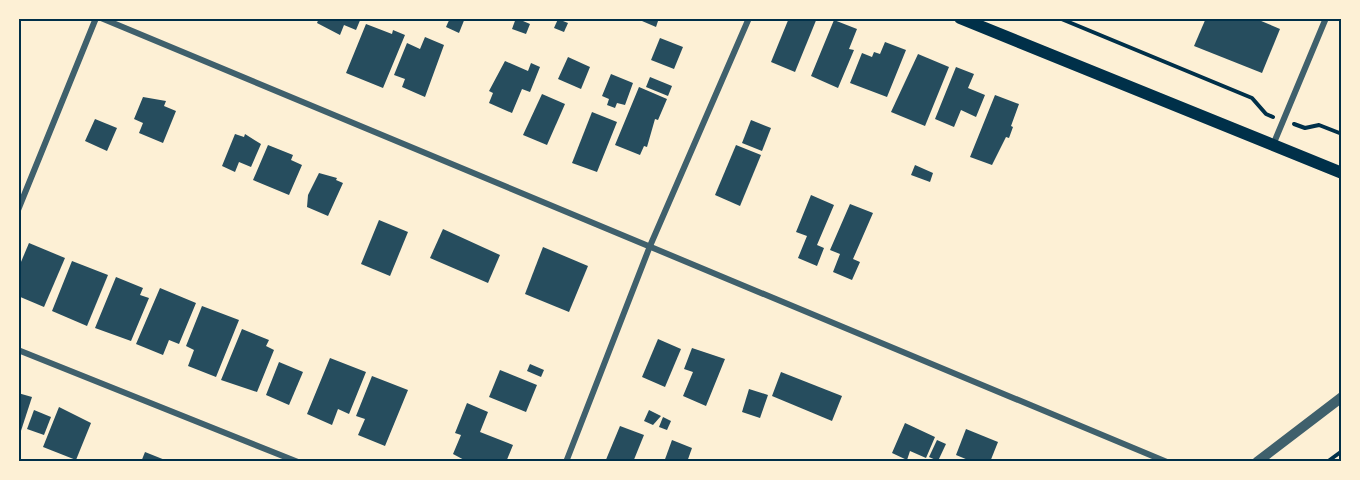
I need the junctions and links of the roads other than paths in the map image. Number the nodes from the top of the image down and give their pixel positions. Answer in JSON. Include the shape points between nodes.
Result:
{"nodes":[{"id":1,"x":96,"y":18,"type":"edge"},
{"id":2,"x":101,"y":18,"type":"edge"},
{"id":3,"x":748,"y":18,"type":"edge"},
{"id":4,"x":960,"y":18,"type":"edge"},
{"id":5,"x":1326,"y":18,"type":"edge"},
{"id":6,"x":1273,"y":146,"type":"junction"},
{"id":7,"x":1342,"y":173,"type":"edge"},
{"id":8,"x":18,"y":210,"type":"edge"},
{"id":9,"x":650,"y":246,"type":"junction"},
{"id":10,"x":18,"y":350,"type":"edge"},
{"id":11,"x":1342,"y":397,"type":"edge"},
{"id":12,"x":298,"y":462,"type":"edge"},
{"id":13,"x":566,"y":462,"type":"edge"},
{"id":14,"x":1167,"y":462,"type":"edge"},
{"id":15,"x":1257,"y":462,"type":"edge"}],
"edges":[{"from":1,"to":8,"type":"street"},
{"from":2,"to":9,"type":"street"},
{"from":3,"to":9,"type":"street"},
{"from":4,"to":6,"type":"main road"},
{"from":5,"to":6,"type":"street"},
{"from":6,"to":7,"type":"main road"},
{"from":9,"to":13,"type":"street"},
{"from":9,"to":14,"type":"street"},
{"from":10,"to":12,"type":"street"},
{"from":11,"to":15,"type":"street"}]}
